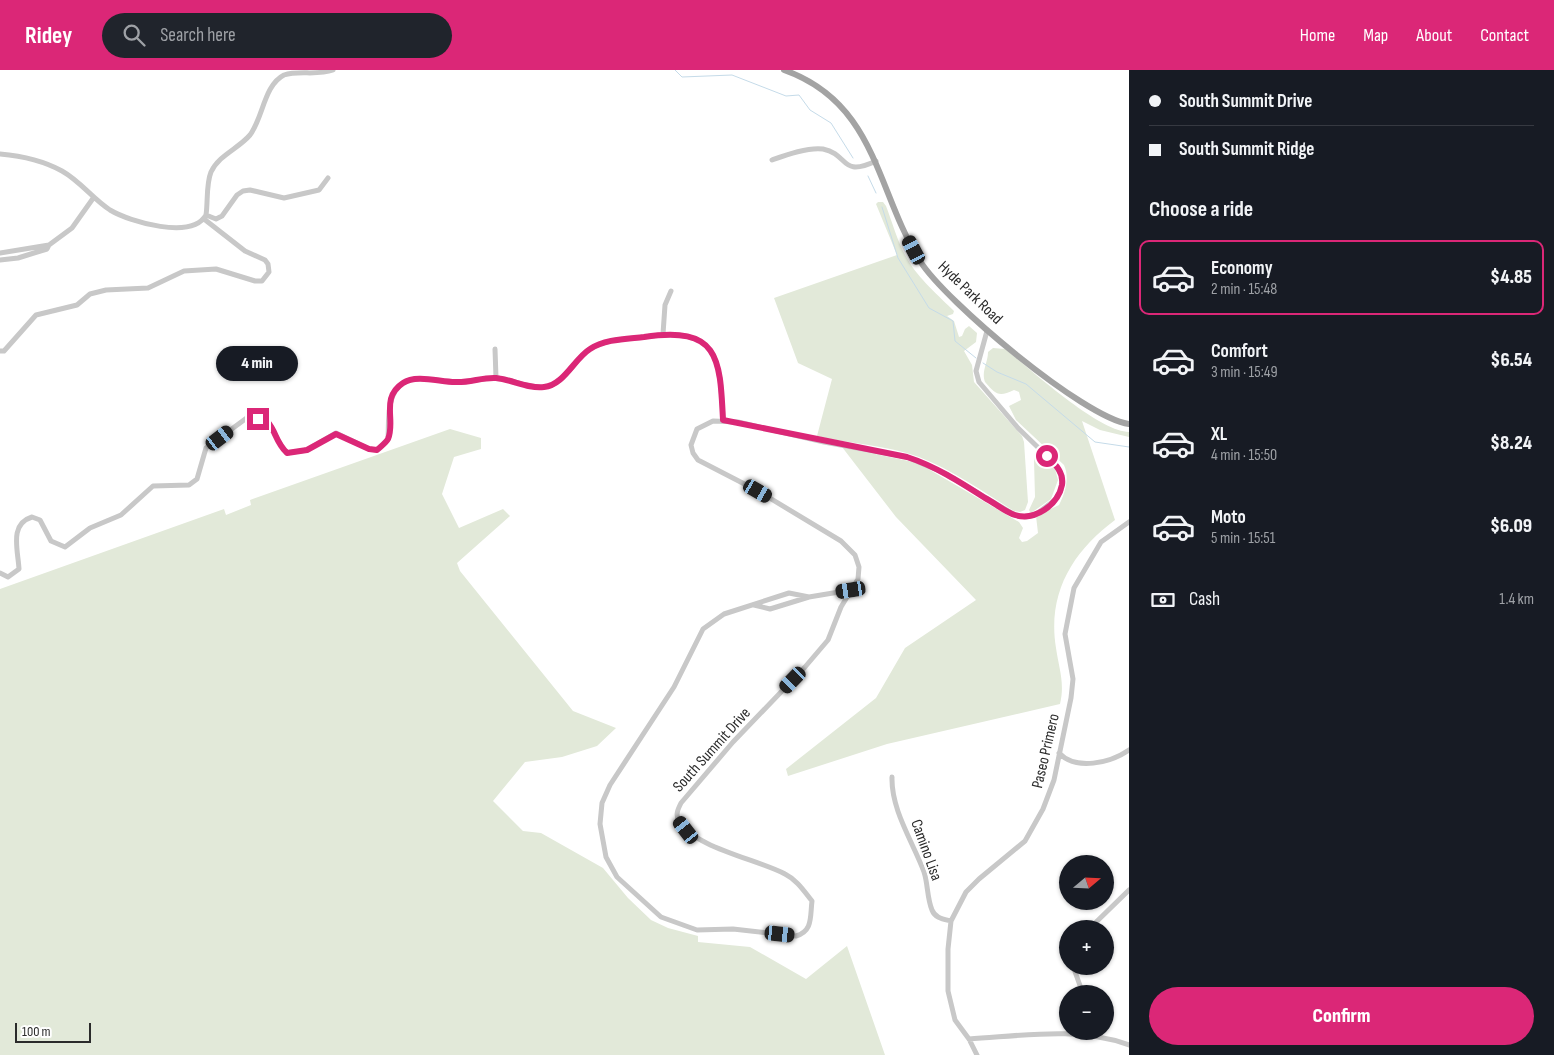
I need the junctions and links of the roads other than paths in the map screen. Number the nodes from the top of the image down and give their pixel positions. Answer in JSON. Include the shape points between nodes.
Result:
{"nodes":[{"id":1,"x":333,"y":70,"type":"edge"},
{"id":2,"x":784,"y":70,"type":"edge"},
{"id":3,"x":0,"y":154,"type":"edge"},
{"id":4,"x":772,"y":160,"type":"dead end"},
{"id":5,"x":876,"y":161,"type":"junction"},
{"id":6,"x":328,"y":178,"type":"dead end"},
{"id":7,"x":94,"y":197,"type":"junction"},
{"id":8,"x":205,"y":217,"type":"junction"},
{"id":9,"x":49,"y":244,"type":"junction"},
{"id":10,"x":0,"y":252,"type":"edge"},
{"id":11,"x":0,"y":260,"type":"edge"},
{"id":12,"x":671,"y":291,"type":"dead end"},
{"id":13,"x":987,"y":331,"type":"junction"},
{"id":14,"x":662,"y":334,"type":"junction"},
{"id":15,"x":495,"y":348,"type":"dead end"},
{"id":16,"x":0,"y":351,"type":"edge"},
{"id":17,"x":496,"y":378,"type":"junction"},
{"id":18,"x":723,"y":420,"type":"junction"},
{"id":19,"x":1129,"y":424,"type":"edge"},
{"id":20,"x":1129,"y":522,"type":"edge"},
{"id":21,"x":0,"y":573,"type":"edge"},
{"id":22,"x":851,"y":590,"type":"junction"},
{"id":23,"x":809,"y":598,"type":"junction"},
{"id":24,"x":754,"y":605,"type":"junction"},
{"id":25,"x":1129,"y":750,"type":"edge"},
{"id":26,"x":1058,"y":753,"type":"junction"},
{"id":27,"x":892,"y":777,"type":"dead end"},
{"id":28,"x":1129,"y":890,"type":"edge"},
{"id":29,"x":951,"y":920,"type":"junction"},
{"id":30,"x":1098,"y":920,"type":"edge"},
{"id":31,"x":1059,"y":1033,"type":"edge"},
{"id":32,"x":969,"y":1039,"type":"junction"},
{"id":33,"x":1114,"y":1040,"type":"edge"},
{"id":34,"x":1129,"y":1045,"type":"edge"},
{"id":35,"x":977,"y":1055,"type":"edge"}],
"edges":[{"from":1,"to":8,"type":"street","via":[[325,73],[294,72],[273,84],[250,134],[220,159],[211,173]]},
{"from":2,"to":5,"type":"main road","name":"Hyde Park Road","via":[[801,76],[838,105],[864,138]]},
{"from":3,"to":7,"type":"street","via":[[44,162],[65,172]]},
{"from":4,"to":5,"type":"street","via":[[817,149],[828,151],[853,167]]},
{"from":5,"to":13,"type":"main road","name":"Hyde Park Road","via":[[908,240],[920,261],[931,277]]},
{"from":6,"to":8,"type":"street","via":[[319,190],[284,198],[243,191],[236,195],[222,216],[216,219]]},
{"from":7,"to":8,"type":"street","via":[[111,211],[164,228],[190,227]]},
{"from":7,"to":9,"type":"street","via":[[72,228]]},
{"from":8,"to":16,"type":"street","via":[[245,251],[265,260],[268,264],[262,281],[216,268],[184,271],[148,288],[90,294],[77,306],[36,315]]},
{"from":9,"to":10,"type":"street"},
{"from":9,"to":11,"type":"street","via":[[47,249],[34,254]]},
{"from":12,"to":14,"type":"street","via":[[665,305]]},
{"from":13,"to":18,"type":"street","name":"South Summit Drive","via":[[976,371],[979,382],[1018,428],[1053,462],[1062,476],[1055,500],[1030,516],[1010,512],[932,467],[907,457]]},
{"from":13,"to":19,"type":"main road","name":"Hyde Park Road","via":[[1072,397],[1119,423]]},
{"from":14,"to":17,"type":"street","via":[[601,343],[588,350],[557,383],[546,387]]},
{"from":14,"to":18,"type":"street","via":[[694,337],[712,355],[720,372]]},
{"from":15,"to":17,"type":"street"},
{"from":17,"to":21,"type":"street","via":[[456,382],[419,379],[403,383],[390,398],[388,439],[377,450],[336,434],[307,450],[287,453],[278,444],[274,429],[267,421],[248,417],[206,448],[197,479],[189,485],[153,486],[121,515],[90,528],[65,547],[51,541],[40,520],[32,517],[24,520],[18,526],[17,534],[19,569],[8,577]]},
{"from":18,"to":22,"type":"street","name":"South Summit Drive","via":[[697,429],[691,445],[695,457],[841,541],[855,555],[859,567],[858,579]]},
{"from":20,"to":26,"type":"street","name":"Paseo Primero","via":[[1101,542],[1074,588],[1065,634],[1073,679]]},
{"from":22,"to":23,"type":"street","name":"South Summit Drive"},
{"from":22,"to":24,"type":"street","name":"South Summit Drive","via":[[828,640],[733,742],[680,803],[677,811],[678,820],[686,830],[712,846],[786,874],[798,884],[812,901],[809,929],[805,934],[796,936],[733,929],[697,930],[660,917],[617,876],[606,857],[600,824],[602,803],[610,785],[674,686],[703,629],[724,614]]},
{"from":23,"to":24,"type":"street","name":"South Summit Drive","via":[[770,608]]},
{"from":23,"to":24,"type":"street","name":"South Summit Drive","via":[[789,593]]},
{"from":25,"to":26,"type":"street","via":[[1117,758],[1088,763],[1070,762]]},
{"from":26,"to":29,"type":"street","name":"Paseo Primero","via":[[1054,780],[1025,841],[978,879],[966,892]]},
{"from":27,"to":29,"type":"street","name":"Camino Lisa","via":[[901,819],[924,874],[932,911],[939,918]]},
{"from":28,"to":30,"type":"street"},
{"from":29,"to":32,"type":"street","name":"Paseo Primero","via":[[948,991],[955,1020]]},
{"from":31,"to":32,"type":"street"},
{"from":32,"to":35,"type":"street","name":"Paseo Primero"},
{"from":33,"to":34,"type":"street"}]}
